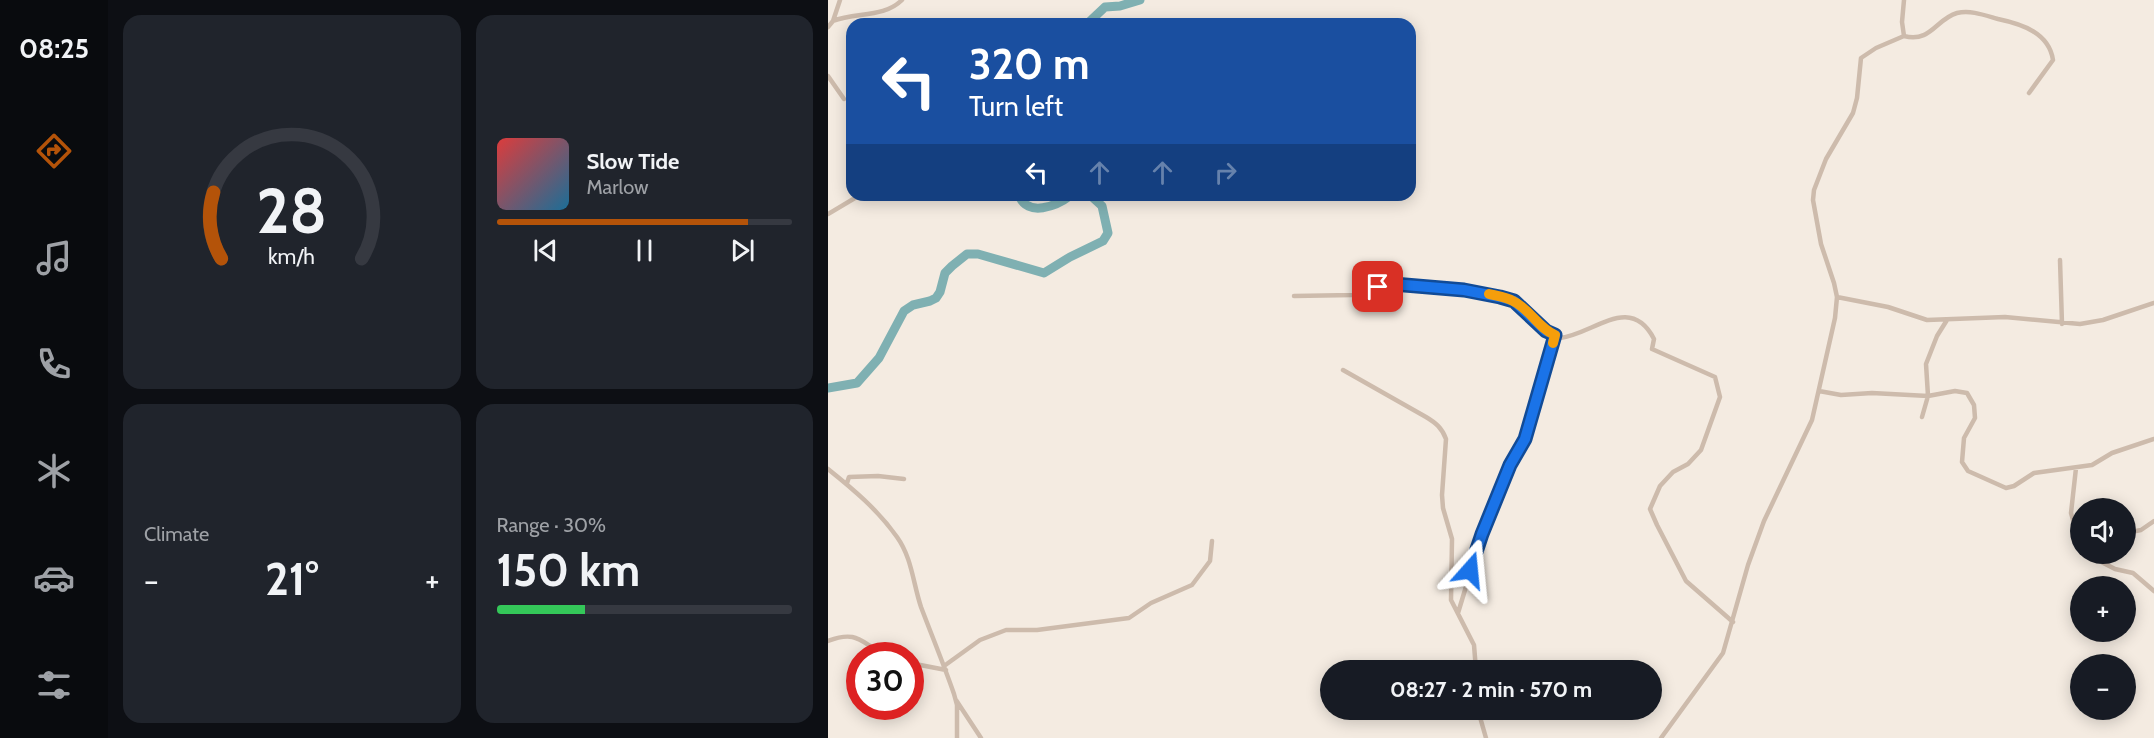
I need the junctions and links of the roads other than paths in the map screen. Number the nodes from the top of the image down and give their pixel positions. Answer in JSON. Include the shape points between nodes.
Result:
{"nodes":[{"id":1,"x":840,"y":0,"type":"edge"},
{"id":2,"x":902,"y":0,"type":"edge"},
{"id":3,"x":1904,"y":0,"type":"edge"},
{"id":4,"x":833,"y":21,"type":"junction"},
{"id":5,"x":828,"y":27,"type":"edge"},
{"id":6,"x":1904,"y":36,"type":"junction"},
{"id":7,"x":828,"y":76,"type":"edge"},
{"id":8,"x":2029,"y":93,"type":"dead end"},
{"id":9,"x":844,"y":99,"type":"dead end"},
{"id":10,"x":850,"y":201,"type":"edge"},
{"id":11,"x":828,"y":214,"type":"edge"},
{"id":12,"x":2060,"y":260,"type":"dead end"},
{"id":13,"x":1294,"y":296,"type":"dead end"},
{"id":14,"x":1837,"y":297,"type":"junction"},
{"id":15,"x":2154,"y":303,"type":"edge"},
{"id":16,"x":1947,"y":320,"type":"junction"},
{"id":17,"x":2062,"y":324,"type":"junction"},
{"id":18,"x":1555,"y":335,"type":"junction"},
{"id":19,"x":1343,"y":370,"type":"dead end"},
{"id":20,"x":1819,"y":391,"type":"junction"},
{"id":21,"x":1928,"y":396,"type":"junction"},
{"id":22,"x":1922,"y":417,"type":"dead end"},
{"id":23,"x":2154,"y":439,"type":"edge"},
{"id":24,"x":2076,"y":468,"type":"junction"},
{"id":25,"x":828,"y":469,"type":"edge"},
{"id":26,"x":904,"y":479,"type":"dead end"},
{"id":27,"x":847,"y":483,"type":"junction"},
{"id":28,"x":2072,"y":498,"type":"edge"},
{"id":29,"x":2154,"y":520,"type":"edge"},
{"id":30,"x":2136,"y":531,"type":"edge"},
{"id":31,"x":1212,"y":541,"type":"dead end"},
{"id":32,"x":2107,"y":564,"type":"edge"},
{"id":33,"x":2154,"y":591,"type":"edge"},
{"id":34,"x":1458,"y":614,"type":"junction"},
{"id":35,"x":1732,"y":622,"type":"junction"},
{"id":36,"x":828,"y":641,"type":"edge"},
{"id":37,"x":864,"y":642,"type":"edge"},
{"id":38,"x":1475,"y":660,"type":"edge"},
{"id":39,"x":924,"y":665,"type":"edge"},
{"id":40,"x":945,"y":668,"type":"junction"},
{"id":41,"x":955,"y":699,"type":"junction"},
{"id":42,"x":1481,"y":720,"type":"edge"},
{"id":43,"x":957,"y":738,"type":"edge"},
{"id":44,"x":981,"y":738,"type":"edge"},
{"id":45,"x":1486,"y":738,"type":"edge"},
{"id":46,"x":1662,"y":738,"type":"edge"}],
"edges":[{"from":1,"to":4,"type":"street"},
{"from":2,"to":4,"type":"street","via":[[886,12]]},
{"from":3,"to":6,"type":"street"},
{"from":4,"to":5,"type":"street"},
{"from":6,"to":8,"type":"street","via":[[1920,37],[1953,14],[1966,11],[2013,21],[2038,33],[2052,49],[2053,60]]},
{"from":6,"to":14,"type":"street","via":[[1861,58],[1853,113],[1826,159],[1814,190],[1821,244]]},
{"from":7,"to":9,"type":"street"},
{"from":10,"to":11,"type":"street"},
{"from":12,"to":17,"type":"street"},
{"from":13,"to":18,"type":"street","via":[[1353,295],[1394,284],[1481,292],[1514,301]]},
{"from":14,"to":16,"type":"street","via":[[1927,320]]},
{"from":14,"to":20,"type":"street"},
{"from":15,"to":17,"type":"street","via":[[2103,320]]},
{"from":16,"to":17,"type":"street","via":[[2005,317]]},
{"from":16,"to":21,"type":"street","via":[[1926,364]]},
{"from":18,"to":34,"type":"street","via":[[1525,439],[1482,534]]},
{"from":18,"to":35,"type":"street","via":[[1565,338],[1603,321],[1635,318],[1651,332],[1652,349],[1715,377],[1720,397],[1701,450],[1660,486],[1650,508],[1686,580]]},
{"from":19,"to":34,"type":"street","via":[[1438,424],[1443,431],[1443,508],[1452,539],[1451,600]]},
{"from":20,"to":21,"type":"street"},
{"from":20,"to":35,"type":"street","via":[[1812,420],[1764,521]]},
{"from":21,"to":22,"type":"street"},
{"from":21,"to":24,"type":"street","via":[[1954,391],[1967,393],[1972,399],[1975,418],[1964,438],[1962,457],[1964,467],[1975,474],[2010,488],[2041,471]]},
{"from":23,"to":24,"type":"street"},
{"from":24,"to":28,"type":"street"},
{"from":25,"to":27,"type":"street"},
{"from":26,"to":27,"type":"street","via":[[849,477]]},
{"from":27,"to":40,"type":"street","via":[[904,548]]},
{"from":29,"to":30,"type":"street"},
{"from":31,"to":40,"type":"street","via":[[1210,561],[1192,585],[1151,603],[1129,618],[1006,630],[980,640]]},
{"from":32,"to":33,"type":"street","via":[[2133,573]]},
{"from":34,"to":38,"type":"street","via":[[1474,645]]},
{"from":35,"to":46,"type":"street","via":[[1717,664]]},
{"from":36,"to":37,"type":"street","via":[[844,635]]},
{"from":39,"to":40,"type":"street"},
{"from":40,"to":41,"type":"street"},
{"from":41,"to":43,"type":"street"},
{"from":41,"to":44,"type":"street"},
{"from":42,"to":45,"type":"street"}]}
